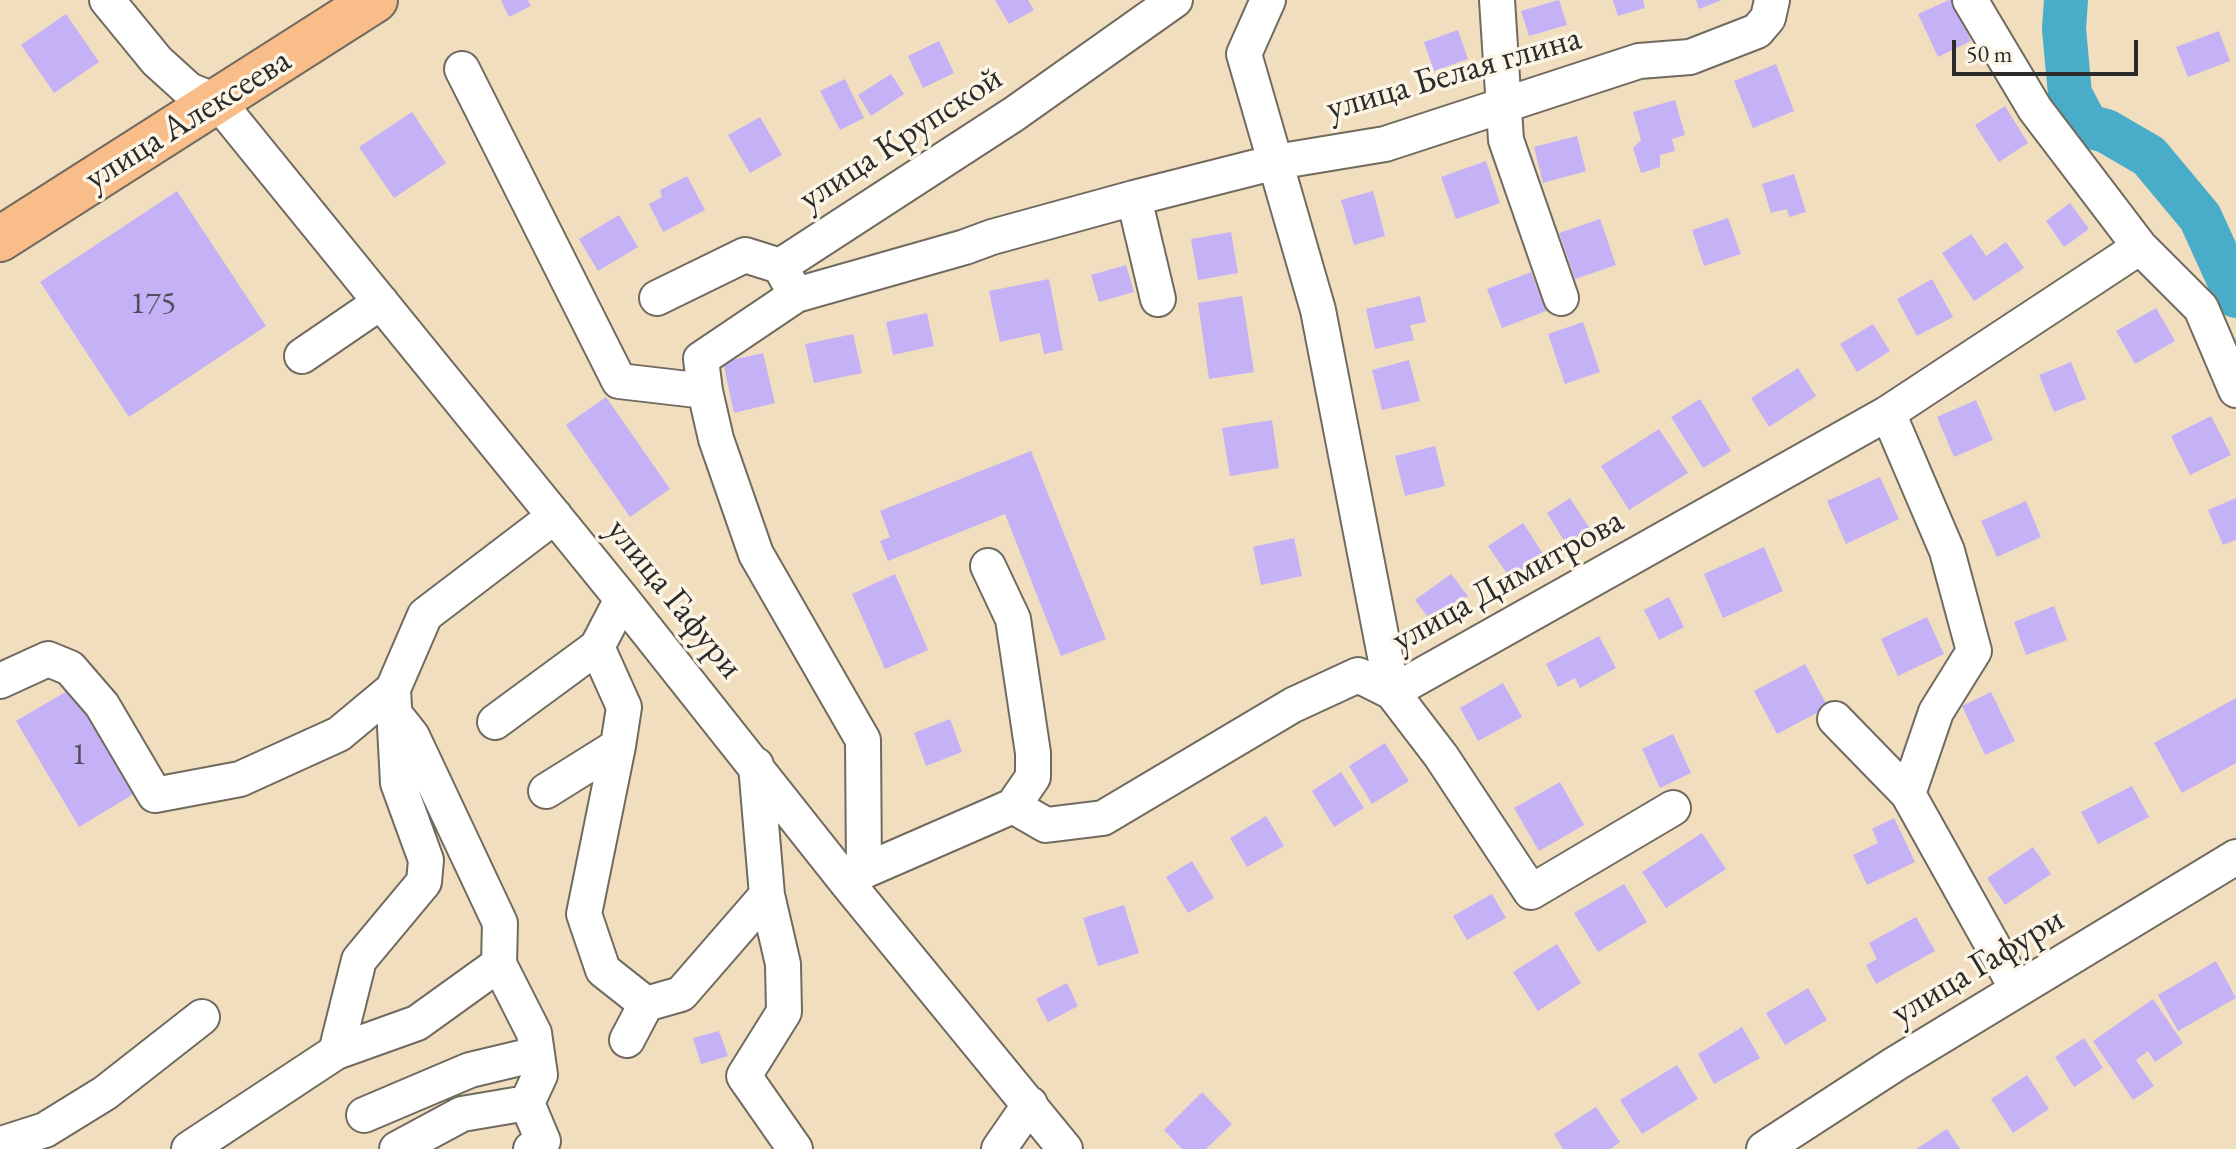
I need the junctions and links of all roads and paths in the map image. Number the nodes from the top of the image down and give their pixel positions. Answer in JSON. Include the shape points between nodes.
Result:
{"nodes":[{"id":1,"x":107,"y":0,"type":"edge"},
{"id":2,"x":375,"y":0,"type":"edge"},
{"id":3,"x":1175,"y":0,"type":"edge"},
{"id":4,"x":1268,"y":0,"type":"edge"},
{"id":5,"x":1497,"y":0,"type":"edge"},
{"id":6,"x":1772,"y":0,"type":"edge"},
{"id":7,"x":1970,"y":0,"type":"edge"},
{"id":8,"x":462,"y":69,"type":"dead end"},
{"id":9,"x":218,"y":102,"type":"junction"},
{"id":10,"x":1502,"y":106,"type":"junction"},
{"id":11,"x":1276,"y":162,"type":"junction"},
{"id":12,"x":1134,"y":198,"type":"junction"},
{"id":13,"x":0,"y":239,"type":"edge"},
{"id":14,"x":2140,"y":247,"type":"junction"},
{"id":15,"x":780,"y":266,"type":"junction"},
{"id":16,"x":796,"y":295,"type":"junction"},
{"id":17,"x":657,"y":298,"type":"dead end"},
{"id":18,"x":1561,"y":298,"type":"dead end"},
{"id":19,"x":1158,"y":299,"type":"dead end"},
{"id":20,"x":381,"y":302,"type":"junction"},
{"id":21,"x":302,"y":356,"type":"dead end"},
{"id":22,"x":2236,"y":390,"type":"edge"},
{"id":23,"x":705,"y":391,"type":"junction"},
{"id":24,"x":1888,"y":413,"type":"junction"},
{"id":25,"x":555,"y":516,"type":"junction"},
{"id":26,"x":988,"y":566,"type":"dead end"},
{"id":27,"x":622,"y":599,"type":"junction"},
{"id":28,"x":597,"y":647,"type":"junction"},
{"id":29,"x":0,"y":681,"type":"edge"},
{"id":30,"x":1392,"y":692,"type":"junction"},
{"id":31,"x":394,"y":702,"type":"junction"},
{"id":32,"x":1835,"y":719,"type":"dead end"},
{"id":33,"x":495,"y":722,"type":"dead end"},
{"id":34,"x":618,"y":746,"type":"junction"},
{"id":35,"x":756,"y":765,"type":"junction"},
{"id":36,"x":546,"y":791,"type":"dead end"},
{"id":37,"x":1908,"y":794,"type":"junction"},
{"id":38,"x":1013,"y":806,"type":"junction"},
{"id":39,"x":1673,"y":808,"type":"dead end"},
{"id":40,"x":2236,"y":857,"type":"edge"},
{"id":41,"x":856,"y":877,"type":"junction"},
{"id":42,"x":767,"y":895,"type":"junction"},
{"id":43,"x":499,"y":964,"type":"junction"},
{"id":44,"x":2017,"y":989,"type":"junction"},
{"id":45,"x":646,"y":1004,"type":"junction"},
{"id":46,"x":202,"y":1017,"type":"dead end"},
{"id":47,"x":627,"y":1040,"type":"dead end"},
{"id":48,"x":336,"y":1052,"type":"junction"},
{"id":49,"x":537,"y":1054,"type":"junction"},
{"id":50,"x":527,"y":1103,"type":"junction"},
{"id":51,"x":1030,"y":1104,"type":"junction"},
{"id":52,"x":364,"y":1115,"type":"dead end"},
{"id":53,"x":1,"y":1144,"type":"edge"},
{"id":54,"x":189,"y":1149,"type":"edge"},
{"id":55,"x":397,"y":1149,"type":"edge"},
{"id":56,"x":531,"y":1149,"type":"edge"},
{"id":57,"x":795,"y":1149,"type":"edge"},
{"id":58,"x":999,"y":1149,"type":"edge"},
{"id":59,"x":1065,"y":1149,"type":"edge"},
{"id":60,"x":1764,"y":1149,"type":"edge"}],
"edges":[{"from":1,"to":9,"type":"street","via":[[157,61],[189,90]]},
{"from":2,"to":9,"type":"main road","name":"улица Алексеева"},
{"from":3,"to":15,"type":"street","name":"улица Крупской","via":[[1014,114]]},
{"from":4,"to":11,"type":"street","via":[[1244,54]]},
{"from":5,"to":10,"type":"street"},
{"from":6,"to":10,"type":"street","name":"улица Белая глина","via":[[1768,18],[1757,31],[1730,42],[1690,57],[1639,61]]},
{"from":7,"to":14,"type":"street","via":[[2035,109]]},
{"from":8,"to":23,"type":"street","via":[[619,381]]},
{"from":9,"to":13,"type":"main road","name":"улица Алексеева"},
{"from":9,"to":20,"type":"street","name":"улица Гафури"},
{"from":10,"to":11,"type":"street","name":"улица Белая глина","via":[[1385,144]]},
{"from":10,"to":18,"type":"street","via":[[1506,140]]},
{"from":11,"to":12,"type":"street","name":"улица Белая глина"},
{"from":11,"to":30,"type":"street","via":[[1318,310]]},
{"from":12,"to":16,"type":"street","name":"улица Белая глина"},
{"from":12,"to":19,"type":"street"},
{"from":14,"to":22,"type":"street","via":[[2201,308]]},
{"from":14,"to":24,"type":"street","name":"улица Димитрова"},
{"from":15,"to":16,"type":"street"},
{"from":15,"to":17,"type":"street","via":[[745,255]]},
{"from":16,"to":23,"type":"street","name":"улица Белая глина","via":[[701,359]]},
{"from":20,"to":21,"type":"street"},
{"from":20,"to":25,"type":"street","name":"улица Гафури"},
{"from":23,"to":41,"type":"street","via":[[756,554],[863,740]]},
{"from":24,"to":30,"type":"street","name":"улица Димитрова"},
{"from":24,"to":37,"type":"street","via":[[1947,551],[1974,651],[1936,712]]},
{"from":25,"to":27,"type":"street","name":"улица Гафури"},
{"from":25,"to":31,"type":"street","via":[[425,615]]},
{"from":26,"to":38,"type":"street","via":[[1013,619],[1033,753],[1033,777]]},
{"from":27,"to":28,"type":"street"},
{"from":27,"to":35,"type":"street","name":"улица Гафури"},
{"from":28,"to":33,"type":"street"},
{"from":28,"to":34,"type":"street","via":[[624,707]]},
{"from":29,"to":31,"type":"street","via":[[48,659],[70,668],[102,705],[155,795],[240,779],[339,734]]},
{"from":30,"to":38,"type":"street","name":"улица Димитрова","via":[[1358,675],[1293,705],[1103,818],[1046,825]]},
{"from":30,"to":39,"type":"street","via":[[1531,892]]},
{"from":31,"to":43,"type":"street","via":[[500,923]]},
{"from":31,"to":48,"type":"street","via":[[398,783],[426,860],[424,882],[359,960]]},
{"from":32,"to":37,"type":"street"},
{"from":34,"to":36,"type":"street"},
{"from":34,"to":45,"type":"street","via":[[584,914],[603,970]]},
{"from":35,"to":41,"type":"street","name":"улица Гафури"},
{"from":35,"to":42,"type":"street"},
{"from":37,"to":44,"type":"street"},
{"from":38,"to":41,"type":"street"},
{"from":40,"to":44,"type":"street","name":"улица Гафури"},
{"from":41,"to":51,"type":"street","name":"улица Гафури"},
{"from":42,"to":45,"type":"street","via":[[681,994]]},
{"from":42,"to":57,"type":"street","via":[[783,964],[784,1012],[744,1076]]},
{"from":43,"to":48,"type":"street","via":[[417,1023]]},
{"from":43,"to":49,"type":"street","via":[[534,1033]]},
{"from":44,"to":60,"type":"street","name":"улица Гафури"},
{"from":45,"to":47,"type":"street"},
{"from":46,"to":53,"type":"street","via":[[105,1093],[45,1130]]},
{"from":48,"to":54,"type":"street"},
{"from":49,"to":50,"type":"street","via":[[540,1075]]},
{"from":49,"to":52,"type":"street","via":[[470,1070]]},
{"from":50,"to":55,"type":"street","via":[[462,1114]]},
{"from":50,"to":56,"type":"street","via":[[543,1141]]},
{"from":51,"to":58,"type":"street"},
{"from":51,"to":59,"type":"street","name":"улица Гафури"}]}
